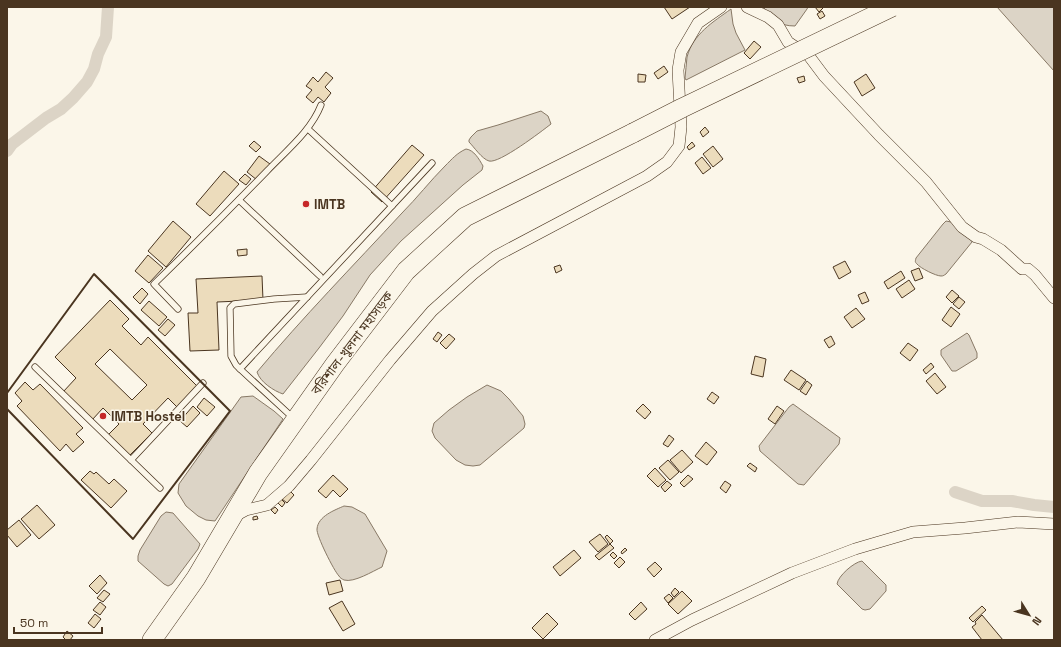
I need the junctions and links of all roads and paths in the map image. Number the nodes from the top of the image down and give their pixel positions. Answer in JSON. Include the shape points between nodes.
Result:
{"nodes":[{"id":1,"x":721,"y":7,"type":"edge"},
{"id":2,"x":747,"y":7,"type":"edge"},
{"id":3,"x":892,"y":7,"type":"edge"},
{"id":4,"x":321,"y":105,"type":"dead end"},
{"id":5,"x":308,"y":129,"type":"junction"},
{"id":6,"x":432,"y":163,"type":"dead end"},
{"id":7,"x":239,"y":200,"type":"junction"},
{"id":8,"x":392,"y":206,"type":"junction"},
{"id":9,"x":320,"y":276,"type":"dead end"},
{"id":10,"x":308,"y":297,"type":"junction"},
{"id":11,"x":1054,"y":298,"type":"edge"},
{"id":12,"x":178,"y":309,"type":"dead end"},
{"id":13,"x":35,"y":367,"type":"dead end"},
{"id":14,"x":240,"y":369,"type":"junction"},
{"id":15,"x":204,"y":383,"type":"dead end"},
{"id":16,"x":290,"y":415,"type":"dead end"},
{"id":17,"x":131,"y":460,"type":"junction"},
{"id":18,"x":160,"y":488,"type":"dead end"},
{"id":19,"x":231,"y":518,"type":"junction"},
{"id":20,"x":1054,"y":524,"type":"edge"},
{"id":21,"x":152,"y":640,"type":"edge"},
{"id":22,"x":655,"y":640,"type":"edge"}],
"edges":[{"from":1,"to":19,"type":"street","via":[[698,23],[681,52],[678,70],[681,127],[679,146],[667,162],[647,176],[496,256],[473,274],[432,311],[289,486],[267,505],[246,510]]},
{"from":2,"to":11,"type":"street","via":[[768,17],[778,25],[788,42],[809,56],[824,76],[926,182],[962,227],[1000,250],[1022,269],[1028,269]]},
{"from":3,"to":19,"type":"highway","name":"বরিশাল-খুলনা মহাসড়ক","bridge":true,"via":[[696,101],[465,217],[406,271],[335,364],[258,473]]},
{"from":4,"to":5,"type":"lane"},
{"from":5,"to":7,"type":"lane"},
{"from":5,"to":8,"type":"lane"},
{"from":6,"to":8,"type":"lane"},
{"from":7,"to":9,"type":"lane"},
{"from":7,"to":12,"type":"lane","via":[[154,284]]},
{"from":8,"to":10,"type":"lane"},
{"from":10,"to":14,"type":"lane"},
{"from":10,"to":14,"type":"lane","via":[[234,304],[230,308],[232,356]]},
{"from":13,"to":17,"type":"lane"},
{"from":14,"to":16,"type":"lane"},
{"from":15,"to":17,"type":"lane"},
{"from":17,"to":18,"type":"lane"},
{"from":19,"to":21,"type":"highway","name":"বরিশাল-খুলনা মহাসড়ক","via":[[196,578]]},
{"from":20,"to":22,"type":"street","via":[[1018,522],[906,534],[855,549],[792,573]]}]}
